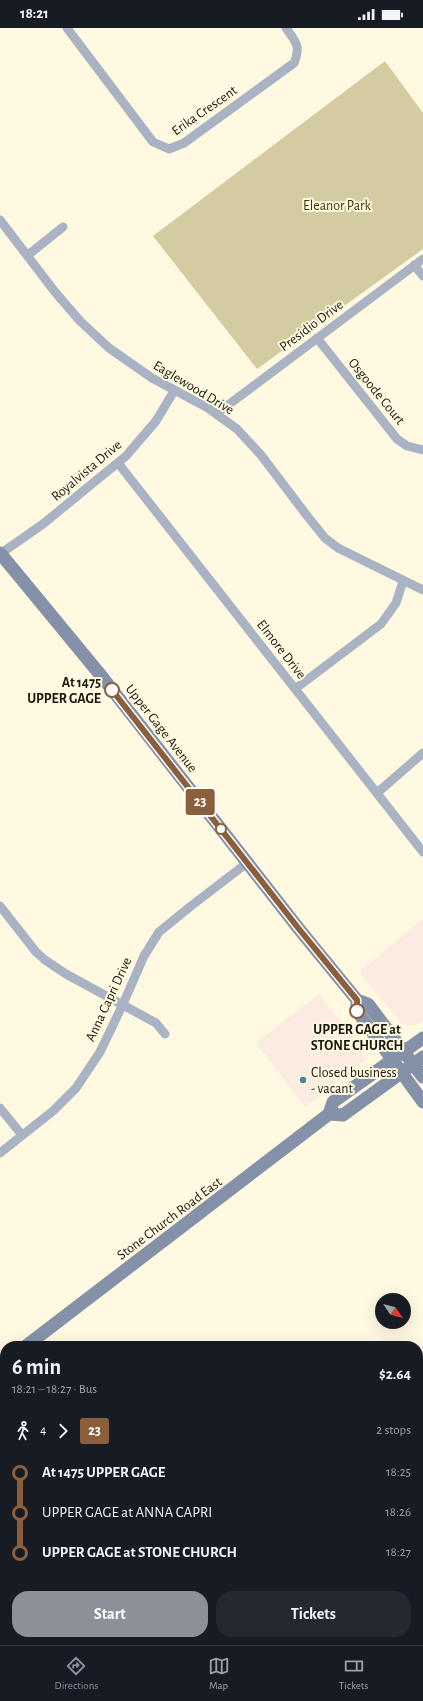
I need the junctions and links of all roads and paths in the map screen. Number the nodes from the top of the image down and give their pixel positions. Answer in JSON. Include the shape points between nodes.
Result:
{"nodes":[{"id":1,"x":66,"y":28,"type":"edge"},
{"id":2,"x":286,"y":28,"type":"edge"},
{"id":3,"x":0,"y":220,"type":"edge"},
{"id":4,"x":63,"y":227,"type":"dead end"},
{"id":5,"x":28,"y":255,"type":"junction"},
{"id":6,"x":423,"y":259,"type":"edge"},
{"id":7,"x":414,"y":265,"type":"junction"},
{"id":8,"x":423,"y":276,"type":"edge"},
{"id":9,"x":317,"y":338,"type":"junction"},
{"id":10,"x":174,"y":390,"type":"junction"},
{"id":11,"x":216,"y":414,"type":"junction"},
{"id":12,"x":423,"y":450,"type":"edge"},
{"id":13,"x":118,"y":463,"type":"junction"},
{"id":14,"x":0,"y":553,"type":"edge"},
{"id":15,"x":403,"y":581,"type":"junction"},
{"id":16,"x":423,"y":590,"type":"edge"},
{"id":17,"x":295,"y":689,"type":"junction"},
{"id":18,"x":423,"y":753,"type":"edge"},
{"id":19,"x":377,"y":793,"type":"junction"},
{"id":20,"x":423,"y":852,"type":"edge"},
{"id":21,"x":247,"y":863,"type":"junction"},
{"id":22,"x":0,"y":906,"type":"edge"},
{"id":23,"x":357,"y":1000,"type":"junction"},
{"id":24,"x":123,"y":1004,"type":"junction"},
{"id":25,"x":165,"y":1034,"type":"dead end"},
{"id":26,"x":423,"y":1038,"type":"edge"},
{"id":27,"x":404,"y":1051,"type":"junction"},
{"id":28,"x":392,"y":1060,"type":"junction"},
{"id":29,"x":418,"y":1060,"type":"edge"},
{"id":30,"x":401,"y":1073,"type":"junction"},
{"id":31,"x":423,"y":1077,"type":"edge"},
{"id":32,"x":423,"y":1102,"type":"edge"},
{"id":33,"x":0,"y":1108,"type":"edge"},
{"id":34,"x":329,"y":1114,"type":"junction"},
{"id":35,"x":22,"y":1135,"type":"junction"},
{"id":36,"x":0,"y":1153,"type":"edge"},
{"id":37,"x":33,"y":1341,"type":"edge"}],
"edges":[{"from":1,"to":2,"type":"street","name":"Erika Crescent","via":[[153,142],[169,149],[184,143],[294,63],[298,53],[297,43]]},
{"from":3,"to":5,"type":"street","name":"Eaglewood Drive"},
{"from":4,"to":5,"type":"street"},
{"from":5,"to":10,"type":"street","name":"Eaglewood Drive","via":[[80,321],[109,348]]},
{"from":6,"to":7,"type":"street","name":"Presidio Drive"},
{"from":7,"to":8,"type":"street"},
{"from":7,"to":9,"type":"street","name":"Presidio Drive"},
{"from":9,"to":11,"type":"street","name":"Presidio Drive"},
{"from":9,"to":12,"type":"street","name":"Osgoode Court","via":[[397,439],[407,446]]},
{"from":10,"to":11,"type":"street","name":"Eaglewood Drive"},
{"from":10,"to":13,"type":"street","name":"Royalvista Drive","via":[[149,430]]},
{"from":11,"to":15,"type":"street","name":"Eaglewood Drive","via":[[237,429],[261,455],[325,538],[338,548]]},
{"from":13,"to":14,"type":"street","name":"Royalvista Drive","via":[[43,524]]},
{"from":13,"to":17,"type":"street","name":"Elmore Drive"},
{"from":14,"to":21,"type":"main road","name":"Upper Gage Avenue","via":[[103,678]]},
{"from":15,"to":16,"type":"street","name":"Eaglewood Drive"},
{"from":15,"to":17,"type":"street","via":[[396,603],[381,624]]},
{"from":17,"to":19,"type":"street","name":"Elmore Drive"},
{"from":18,"to":19,"type":"street"},
{"from":19,"to":20,"type":"street","name":"Elmore Drive"},
{"from":21,"to":23,"type":"main road","name":"Upper Gage Avenue"},
{"from":21,"to":24,"type":"street","name":"Anna Capri Drive","via":[[159,932],[144,956]]},
{"from":22,"to":24,"type":"street","via":[[45,960]]},
{"from":23,"to":27,"type":"main road","name":"Upper Gage Avenue","via":[[368,1004]]},
{"from":23,"to":28,"type":"main road","name":"Upper Gage Avenue","via":[[357,1011]]},
{"from":24,"to":25,"type":"street","via":[[156,1023]]},
{"from":24,"to":35,"type":"street","name":"Anna Capri Drive","via":[[100,1052],[76,1088],[53,1111]]},
{"from":26,"to":27,"type":"main road","name":"Stone Church Road East"},
{"from":27,"to":28,"type":"main road","name":"Stone Church Road East"},
{"from":27,"to":29,"type":"main road","name":"Upper Gage Avenue"},
{"from":28,"to":30,"type":"main road","name":"Upper Gage Avenue"},
{"from":28,"to":34,"type":"main road","name":"Stone Church Road East","via":[[333,1102]]},
{"from":29,"to":30,"type":"main road"},
{"from":29,"to":31,"type":"main road","name":"Upper Gage Avenue"},
{"from":30,"to":32,"type":"main road","name":"Upper Gage Avenue"},
{"from":30,"to":34,"type":"main road","via":[[343,1115]]},
{"from":33,"to":35,"type":"street"},
{"from":34,"to":37,"type":"main road","name":"Stone Church Road East"},
{"from":35,"to":36,"type":"street","name":"Anna Capri Drive"}]}
